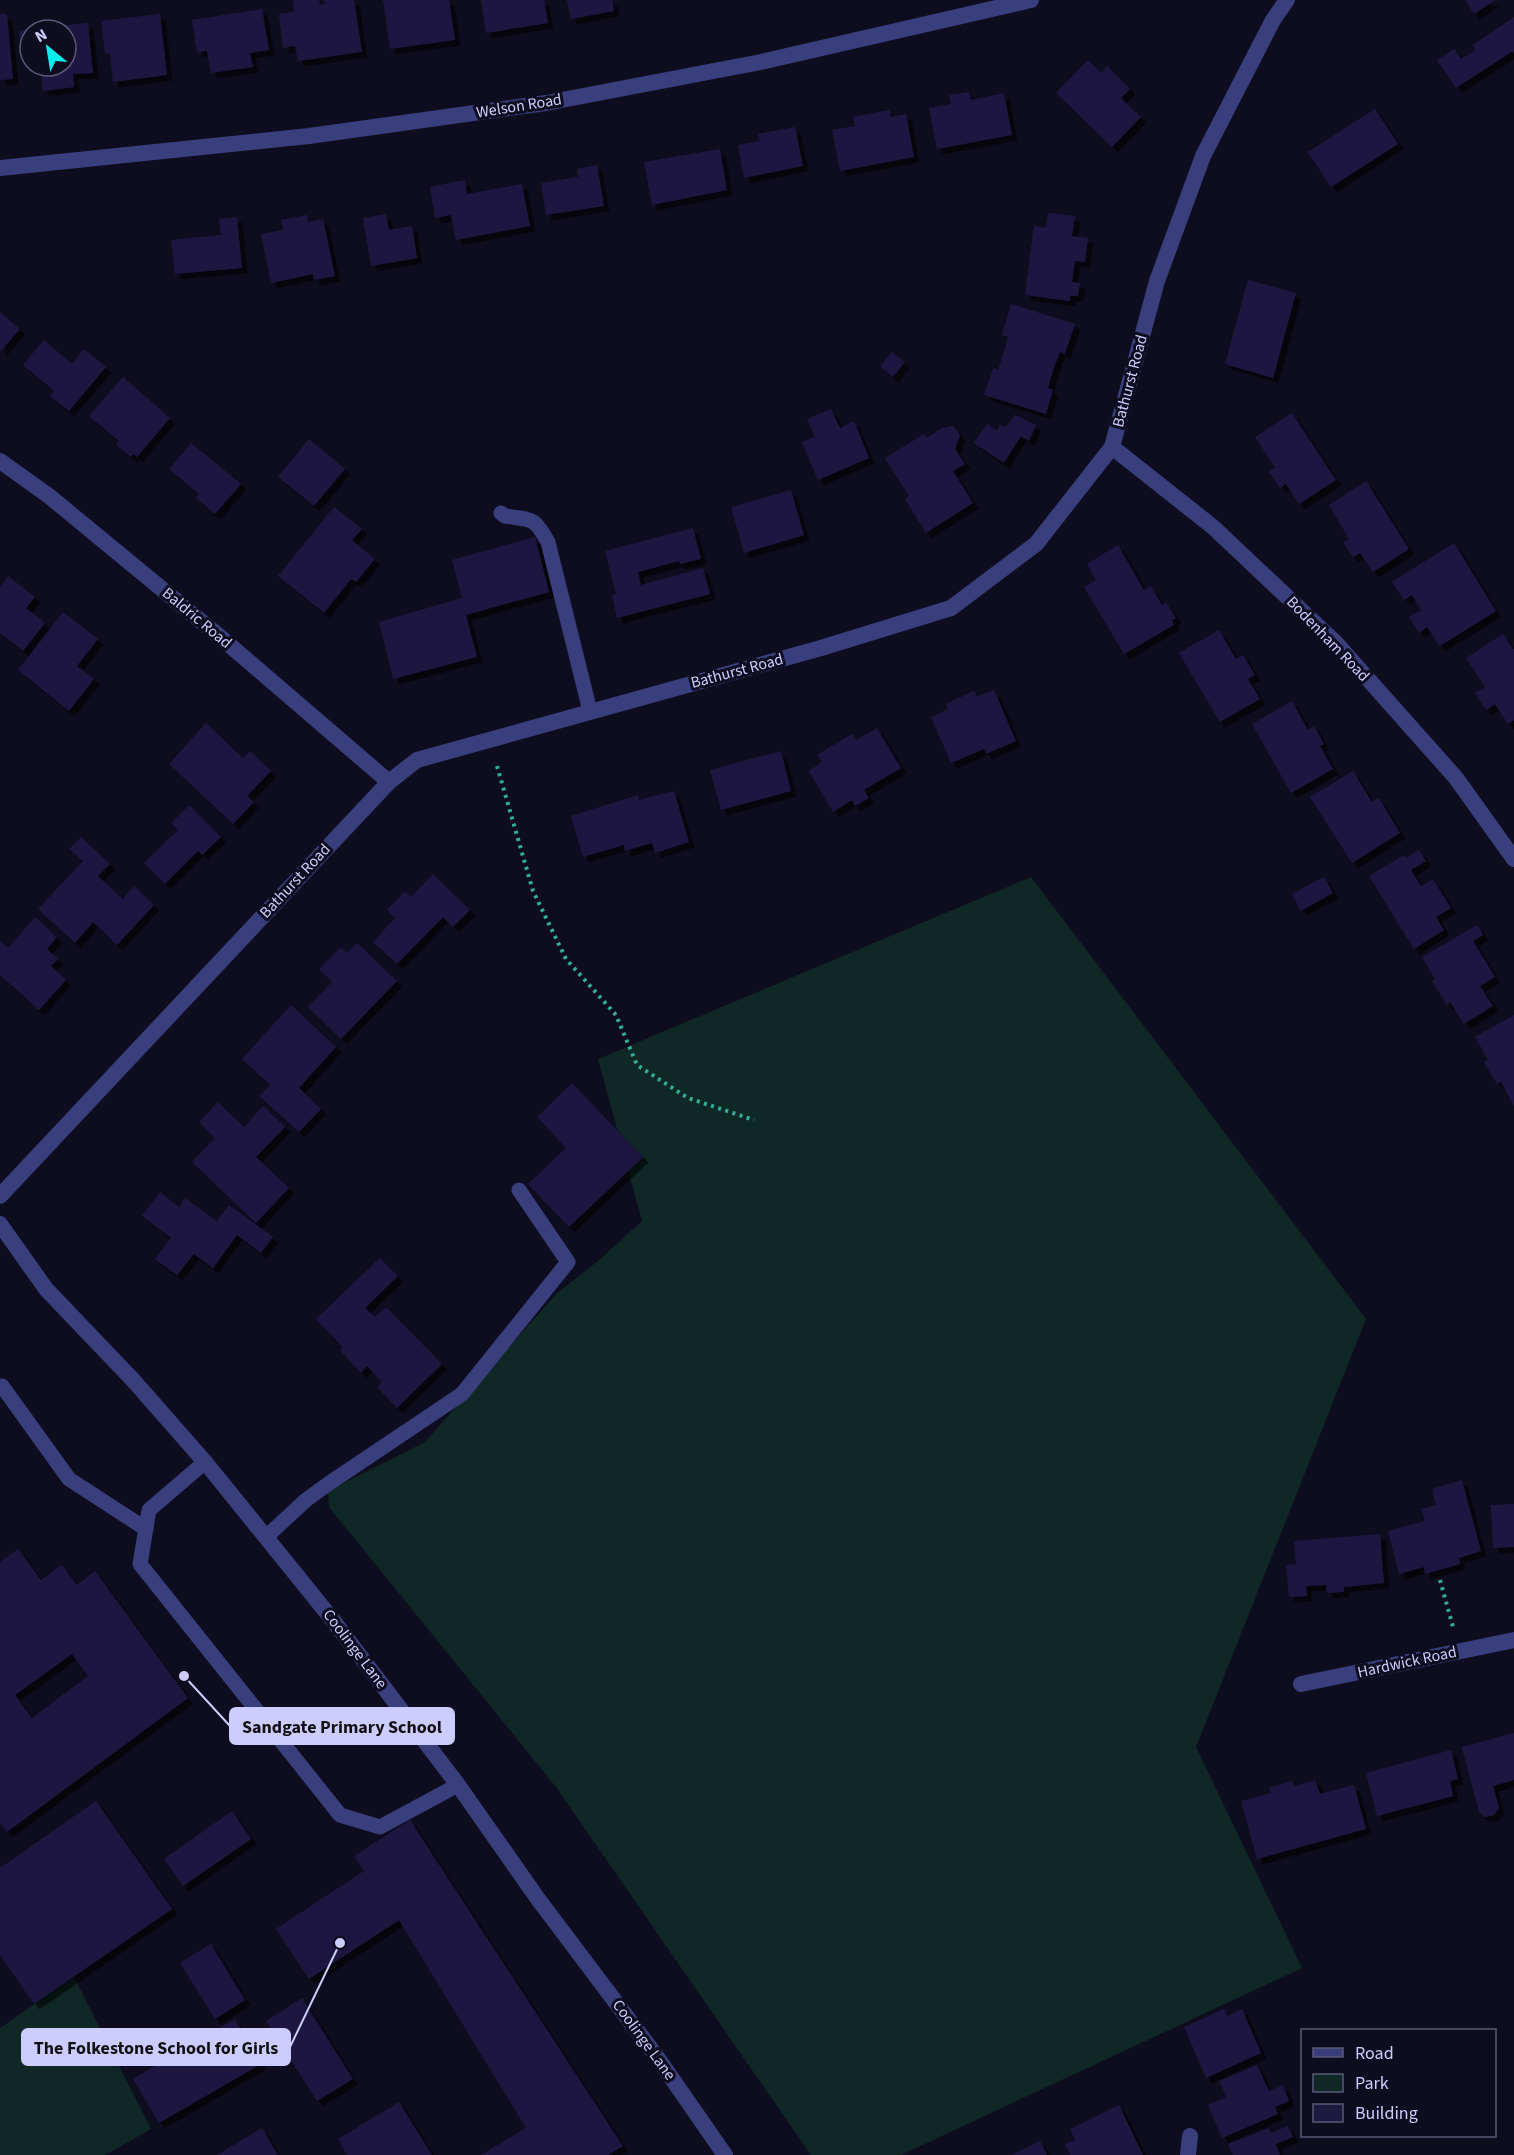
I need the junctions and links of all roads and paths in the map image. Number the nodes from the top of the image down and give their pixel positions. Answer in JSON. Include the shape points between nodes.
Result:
{"nodes":[{"id":1,"x":1031,"y":0,"type":"edge"},
{"id":2,"x":1287,"y":0,"type":"edge"},
{"id":3,"x":0,"y":168,"type":"edge"},
{"id":4,"x":1112,"y":447,"type":"junction"},
{"id":5,"x":0,"y":461,"type":"edge"},
{"id":6,"x":501,"y":513,"type":"dead end"},
{"id":7,"x":590,"y":711,"type":"junction"},
{"id":8,"x":492,"y":739,"type":"junction"},
{"id":9,"x":389,"y":782,"type":"junction"},
{"id":10,"x":1514,"y":859,"type":"edge"},
{"id":11,"x":754,"y":1120,"type":"dead end"},
{"id":12,"x":519,"y":1190,"type":"dead end"},
{"id":13,"x":0,"y":1196,"type":"edge"},
{"id":14,"x":0,"y":1224,"type":"edge"},
{"id":15,"x":0,"y":1388,"type":"edge"},
{"id":16,"x":205,"y":1462,"type":"junction"},
{"id":17,"x":146,"y":1529,"type":"junction"},
{"id":18,"x":266,"y":1537,"type":"junction"},
{"id":19,"x":1440,"y":1580,"type":"dead end"},
{"id":20,"x":1454,"y":1627,"type":"dead end"},
{"id":21,"x":1514,"y":1640,"type":"edge"},
{"id":22,"x":1301,"y":1684,"type":"dead end"},
{"id":23,"x":458,"y":1785,"type":"junction"},
{"id":24,"x":1190,"y":2136,"type":"dead end"},
{"id":25,"x":725,"y":2155,"type":"edge"},
{"id":26,"x":1188,"y":2155,"type":"edge"}],
"edges":[{"from":1,"to":3,"type":"street","name":"Welson Road","via":[[761,62],[546,102],[309,136]]},
{"from":2,"to":4,"type":"street","name":"Bathurst Road","via":[[1203,156],[1157,280]]},
{"from":4,"to":7,"type":"street","name":"Bathurst Road","via":[[1036,544],[951,608]]},
{"from":4,"to":10,"type":"street","name":"Bodenham Road","via":[[1213,527],[1336,643],[1456,778]]},
{"from":5,"to":9,"type":"street","name":"Baldric Road","via":[[50,496]]},
{"from":6,"to":7,"type":"lane","via":[[533,520],[548,542]]},
{"from":7,"to":8,"type":"street","name":"Bathurst Road"},
{"from":8,"to":9,"type":"street","name":"Bathurst Road","via":[[417,760]]},
{"from":8,"to":11,"type":"path","via":[[533,891],[566,959],[616,1015],[637,1065],[688,1098]]},
{"from":9,"to":13,"type":"street","name":"Bathurst Road"},
{"from":12,"to":18,"type":"lane","via":[[568,1262],[462,1394],[314,1495]]},
{"from":14,"to":16,"type":"street","name":"Coolinge Lane","via":[[46,1288]]},
{"from":15,"to":17,"type":"lane","via":[[69,1479]]},
{"from":16,"to":17,"type":"lane","via":[[149,1510]]},
{"from":16,"to":18,"type":"street","name":"Coolinge Lane"},
{"from":17,"to":23,"type":"lane","via":[[140,1564],[340,1815],[380,1827]]},
{"from":18,"to":23,"type":"street","name":"Coolinge Lane"},
{"from":19,"to":20,"type":"path"},
{"from":21,"to":22,"type":"street","name":"Hardwick Road"},
{"from":23,"to":25,"type":"street","name":"Coolinge Lane"},
{"from":24,"to":26,"type":"street"}]}
